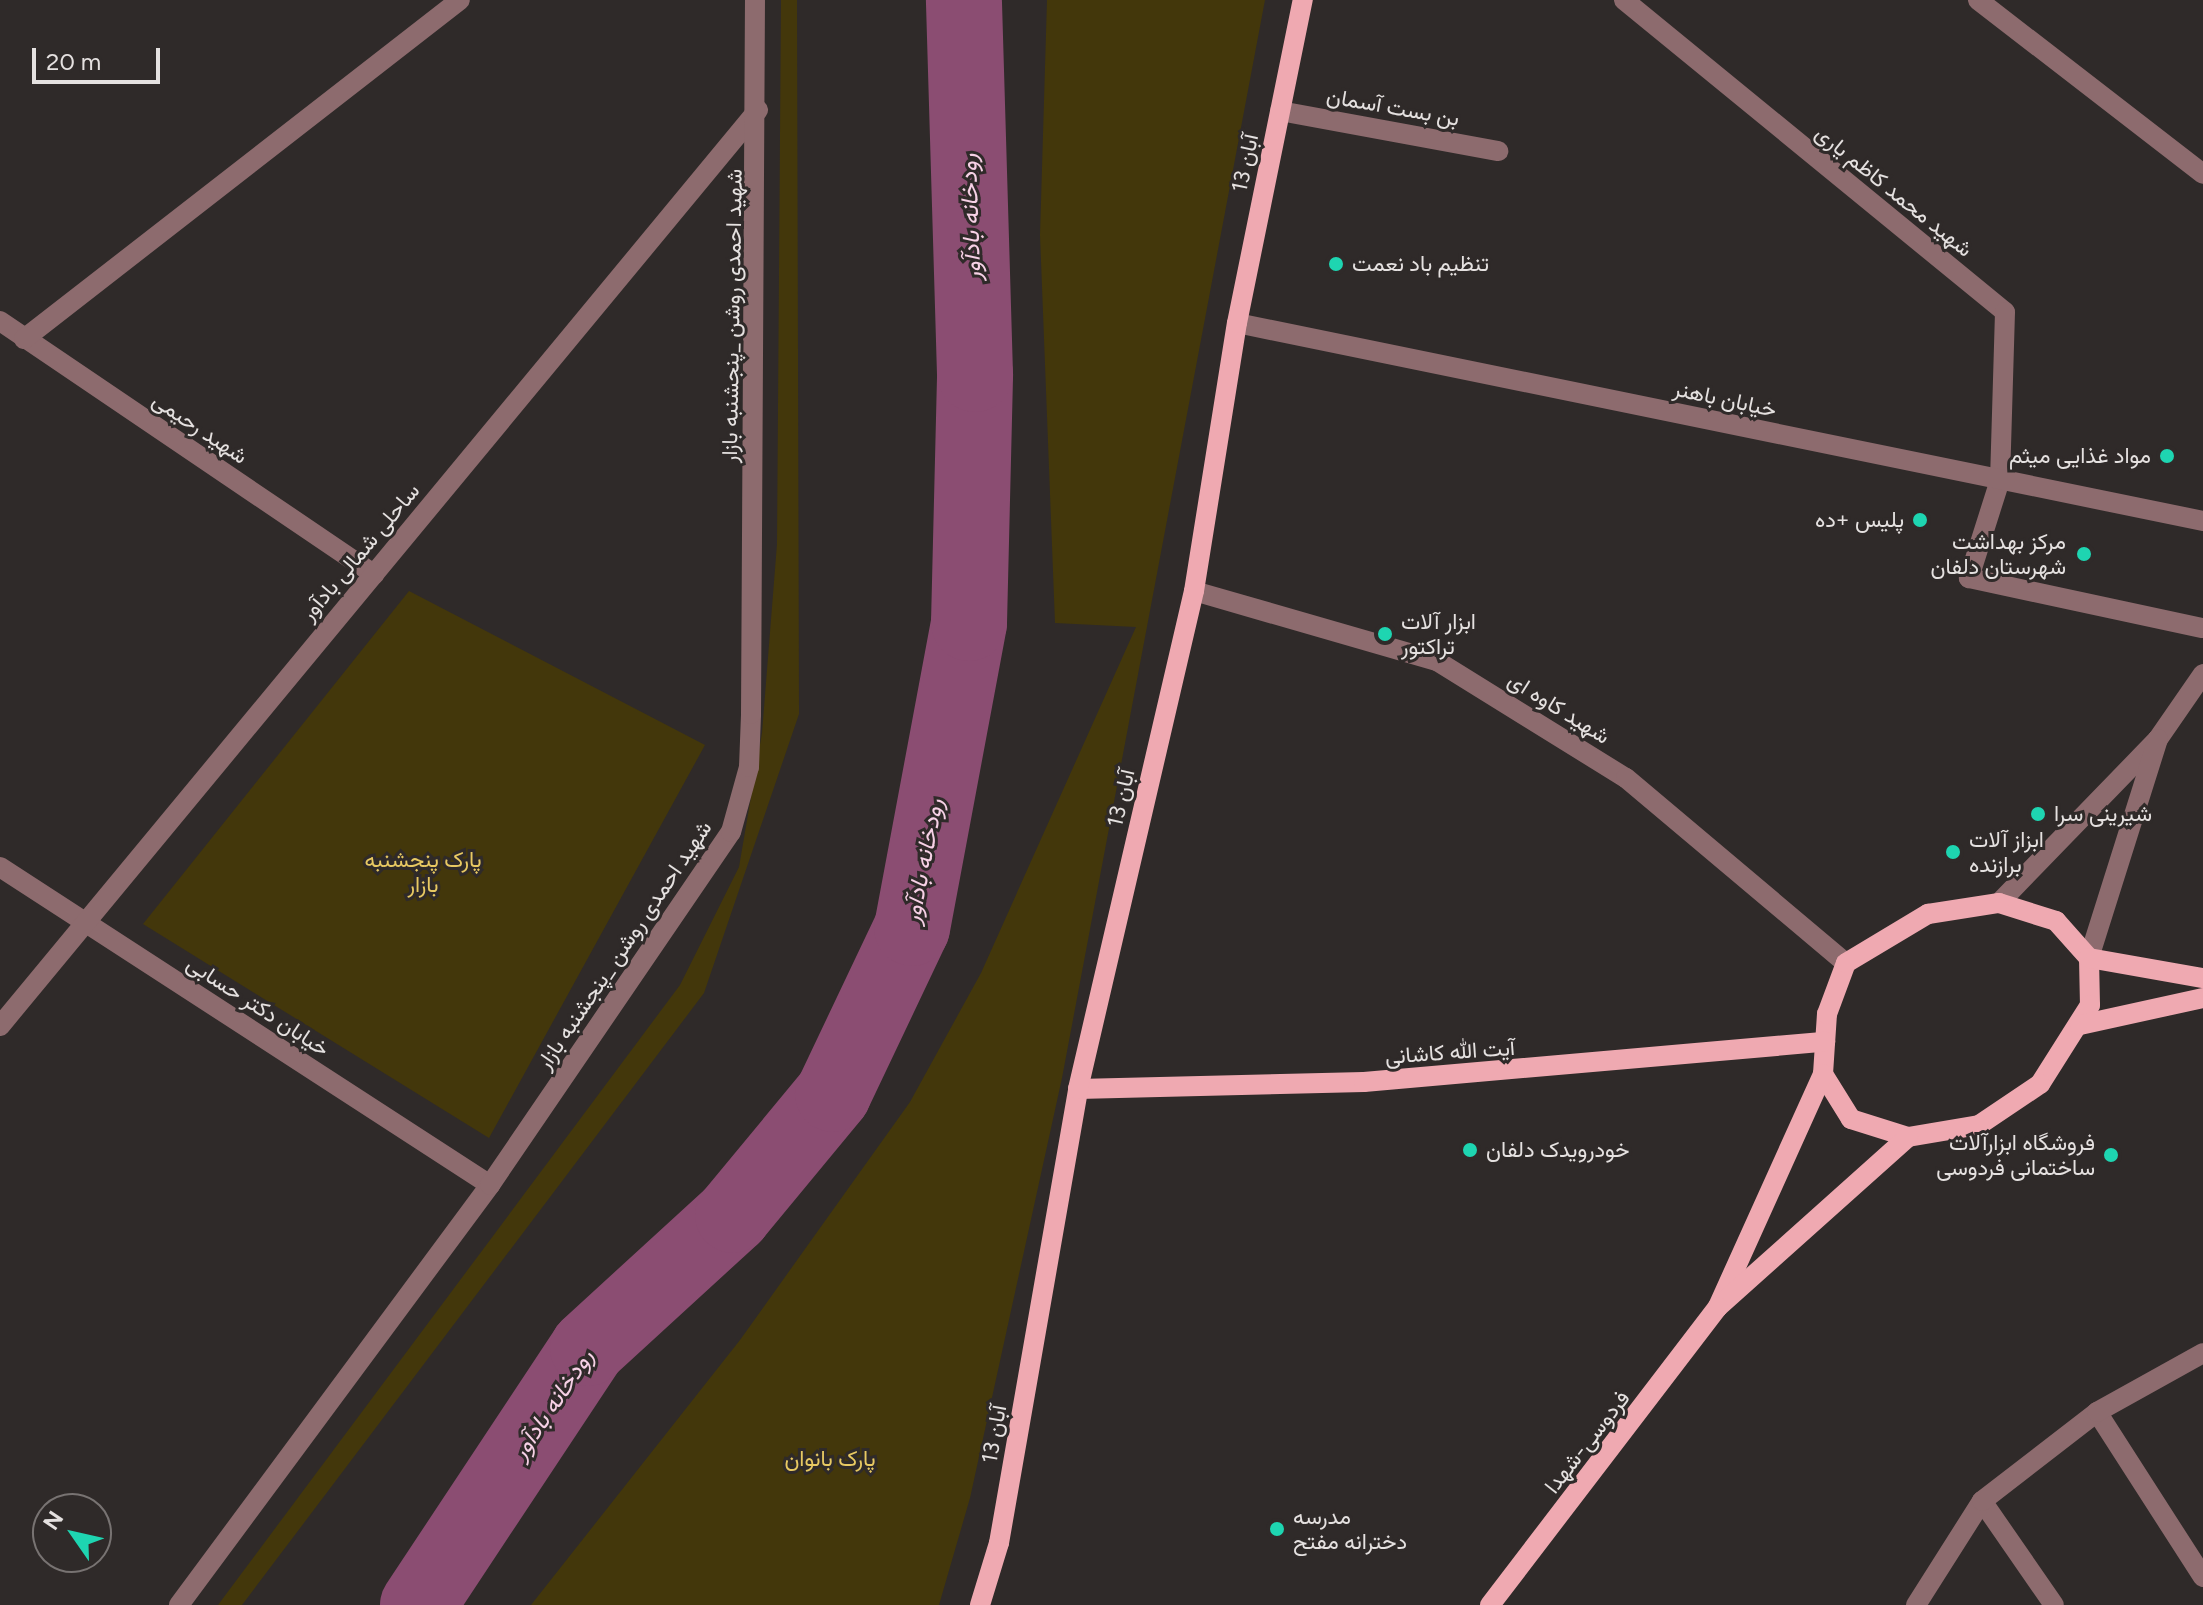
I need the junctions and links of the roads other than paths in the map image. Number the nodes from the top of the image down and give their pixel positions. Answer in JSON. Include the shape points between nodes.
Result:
{"nodes":[{"id":1,"x":460,"y":0,"type":"edge"},
{"id":2,"x":755,"y":0,"type":"edge"},
{"id":3,"x":1303,"y":0,"type":"edge"},
{"id":4,"x":1624,"y":0,"type":"edge"},
{"id":5,"x":1978,"y":0,"type":"edge"},
{"id":6,"x":758,"y":110,"type":"junction"},
{"id":7,"x":1280,"y":111,"type":"junction"},
{"id":8,"x":1498,"y":151,"type":"dead end"},
{"id":9,"x":2203,"y":174,"type":"edge"},
{"id":10,"x":0,"y":321,"type":"edge"},
{"id":11,"x":1237,"y":323,"type":"junction"},
{"id":12,"x":24,"y":339,"type":"junction"},
{"id":13,"x":2000,"y":480,"type":"junction"},
{"id":14,"x":2203,"y":521,"type":"edge"},
{"id":15,"x":374,"y":574,"type":"junction"},
{"id":16,"x":1194,"y":591,"type":"junction"},
{"id":17,"x":2203,"y":628,"type":"edge"},
{"id":18,"x":2203,"y":674,"type":"edge"},
{"id":19,"x":2158,"y":739,"type":"junction"},
{"id":20,"x":0,"y":867,"type":"edge"},
{"id":21,"x":1999,"y":903,"type":"junction"},
{"id":22,"x":85,"y":923,"type":"junction"},
{"id":23,"x":2089,"y":958,"type":"junction"},
{"id":24,"x":1846,"y":963,"type":"junction"},
{"id":25,"x":2203,"y":978,"type":"edge"},
{"id":26,"x":2203,"y":998,"type":"edge"},
{"id":27,"x":2080,"y":1025,"type":"junction"},
{"id":28,"x":0,"y":1026,"type":"edge"},
{"id":29,"x":1825,"y":1042,"type":"junction"},
{"id":30,"x":1823,"y":1074,"type":"junction"},
{"id":31,"x":1078,"y":1089,"type":"junction"},
{"id":32,"x":1908,"y":1137,"type":"junction"},
{"id":33,"x":490,"y":1185,"type":"junction"},
{"id":34,"x":1718,"y":1307,"type":"junction"},
{"id":35,"x":2203,"y":1353,"type":"edge"},
{"id":36,"x":2097,"y":1412,"type":"junction"},
{"id":37,"x":1982,"y":1501,"type":"junction"},
{"id":38,"x":2203,"y":1577,"type":"edge"},
{"id":39,"x":179,"y":1605,"type":"edge"},
{"id":40,"x":980,"y":1605,"type":"edge"},
{"id":41,"x":1490,"y":1605,"type":"edge"},
{"id":42,"x":1916,"y":1605,"type":"edge"},
{"id":43,"x":2054,"y":1605,"type":"edge"}],
"edges":[{"from":1,"to":12,"type":"street"},
{"from":2,"to":6,"type":"street","name":"شهید احمدی روشن _پنجشنبه بازار"},
{"from":3,"to":7,"type":"main road","name":"13 آبان"},
{"from":4,"to":13,"type":"street","name":"شهید محمد کاظم یاری","via":[[2005,312]]},
{"from":5,"to":9,"type":"street"},
{"from":6,"to":15,"type":"street","name":"ساحلی شمالی بادآور"},
{"from":6,"to":33,"type":"street","name":"شهید احمدی روشن _پنجشنبه بازار","via":[[749,767],[731,832]]},
{"from":7,"to":8,"type":"street","name":"بن بست آسمان"},
{"from":7,"to":11,"type":"main road","name":"13 آبان"},
{"from":10,"to":12,"type":"street","name":"شهید رحیمی"},
{"from":11,"to":13,"type":"street","name":"خیابان باهنر"},
{"from":11,"to":16,"type":"main road","name":"13 آبان"},
{"from":12,"to":15,"type":"street","name":"شهید رحیمی"},
{"from":13,"to":14,"type":"street","name":"خیابان باهنر"},
{"from":13,"to":17,"type":"street","via":[[1969,578]]},
{"from":15,"to":22,"type":"street","name":"ساحلی شمالی بادآور"},
{"from":16,"to":24,"type":"street","name":"شهید کاوه ای","via":[[1437,661],[1626,778]]},
{"from":16,"to":31,"type":"main road","name":"13 آبان"},
{"from":18,"to":19,"type":"street"},
{"from":19,"to":21,"type":"street"},
{"from":19,"to":23,"type":"street"},
{"from":20,"to":22,"type":"street","name":"خیابان دکتر حسابی"},
{"from":21,"to":23,"type":"main road","via":[[2056,921]]},
{"from":21,"to":24,"type":"main road","via":[[1928,914]]},
{"from":22,"to":28,"type":"street","name":"ساحلی شمالی بادآور"},
{"from":22,"to":33,"type":"street","name":"خیابان دکتر حسابی"},
{"from":23,"to":25,"type":"main road"},
{"from":23,"to":27,"type":"main road","via":[[2090,1005]]},
{"from":24,"to":29,"type":"main road"},
{"from":26,"to":27,"type":"main road"},
{"from":27,"to":32,"type":"main road","via":[[2040,1084],[1979,1125]]},
{"from":29,"to":30,"type":"main road"},
{"from":29,"to":31,"type":"main road","name":"آیت الله کاشانی","via":[[1364,1082]]},
{"from":30,"to":32,"type":"main road","via":[[1851,1119]]},
{"from":30,"to":34,"type":"main road"},
{"from":31,"to":40,"type":"main road","name":"13 آبان","via":[[999,1543]]},
{"from":32,"to":34,"type":"main road"},
{"from":33,"to":39,"type":"street","name":"شهید احمدی روشن _پنجشنبه بازار"},
{"from":34,"to":41,"type":"main road","name":"فردوسی-شهدا"},
{"from":35,"to":36,"type":"street"},
{"from":36,"to":37,"type":"street"},
{"from":36,"to":38,"type":"street"},
{"from":37,"to":42,"type":"street"},
{"from":37,"to":43,"type":"street"}]}
